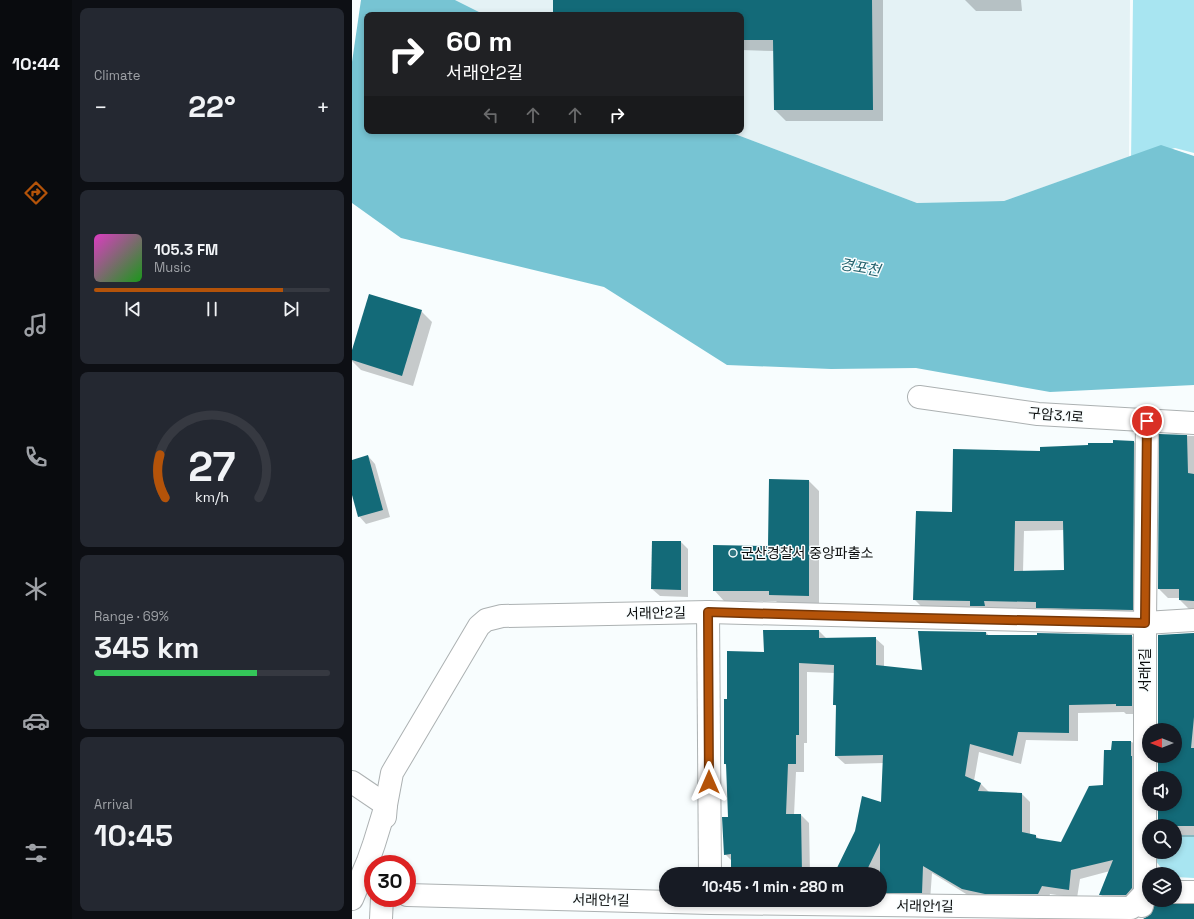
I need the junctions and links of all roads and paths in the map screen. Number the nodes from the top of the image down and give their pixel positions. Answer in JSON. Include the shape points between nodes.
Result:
{"nodes":[{"id":1,"x":919,"y":397,"type":"dead end"},
{"id":2,"x":1147,"y":421,"type":"junction"},
{"id":3,"x":1194,"y":422,"type":"edge"},
{"id":4,"x":708,"y":612,"type":"junction"},
{"id":5,"x":1194,"y":620,"type":"edge"},
{"id":6,"x":1145,"y":623,"type":"junction"},
{"id":7,"x":352,"y":782,"type":"edge"},
{"id":8,"x":386,"y":805,"type":"junction"},
{"id":9,"x":384,"y":855,"type":"edge"},
{"id":10,"x":710,"y":867,"type":"edge"},
{"id":11,"x":1147,"y":867,"type":"edge"},
{"id":12,"x":1182,"y":892,"type":"edge"},
{"id":13,"x":1194,"y":892,"type":"edge"},
{"id":14,"x":416,"y":895,"type":"edge"},
{"id":15,"x":1142,"y":898,"type":"edge"},
{"id":16,"x":352,"y":899,"type":"edge"},
{"id":17,"x":659,"y":905,"type":"edge"},
{"id":18,"x":382,"y":907,"type":"edge"},
{"id":19,"x":710,"y":907,"type":"edge"},
{"id":20,"x":1142,"y":907,"type":"edge"},
{"id":21,"x":381,"y":919,"type":"edge"},
{"id":22,"x":1138,"y":919,"type":"edge"}],
"edges":[{"from":1,"to":2,"type":"street","name":"구암3.1로","via":[[1038,414]]},
{"from":2,"to":3,"type":"street","name":"구암3.1로"},
{"from":2,"to":6,"type":"street","name":"서래1길"},
{"from":4,"to":6,"type":"street","name":"서래안2길"},
{"from":4,"to":8,"type":"street","name":"서래안2길","via":[[502,616],[486,620],[479,626],[392,773]]},
{"from":4,"to":10,"type":"street"},
{"from":5,"to":6,"type":"street","name":"서래안2길"},
{"from":6,"to":11,"type":"street","name":"서래1길"},
{"from":7,"to":8,"type":"street"},
{"from":8,"to":9,"type":"street"},
{"from":8,"to":16,"type":"street","via":[[368,862]]},
{"from":12,"to":13,"type":"street"},
{"from":14,"to":17,"type":"street","name":"서래안1길"},
{"from":15,"to":19,"type":"street","name":"서래안1길","via":[[1131,908]]},
{"from":18,"to":21,"type":"street"},
{"from":20,"to":22,"type":"street","name":"서래1길"}]}
